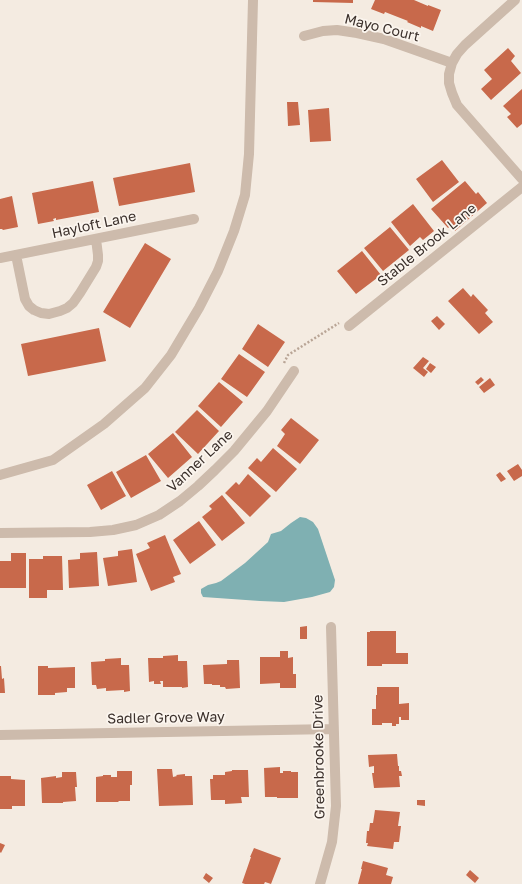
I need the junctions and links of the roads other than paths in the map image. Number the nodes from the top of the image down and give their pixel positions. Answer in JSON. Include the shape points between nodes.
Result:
{"nodes":[{"id":1,"x":253,"y":0,"type":"edge"},
{"id":2,"x":515,"y":0,"type":"edge"},
{"id":3,"x":304,"y":36,"type":"dead end"},
{"id":4,"x":452,"y":63,"type":"junction"},
{"id":5,"x":522,"y":179,"type":"edge"},
{"id":6,"x":522,"y":187,"type":"edge"},
{"id":7,"x":194,"y":219,"type":"dead end"},
{"id":8,"x":96,"y":239,"type":"junction"},
{"id":9,"x":16,"y":255,"type":"junction"},
{"id":10,"x":0,"y":258,"type":"edge"},
{"id":11,"x":350,"y":326,"type":"road end"},
{"id":12,"x":294,"y":371,"type":"road end"},
{"id":13,"x":0,"y":475,"type":"edge"},
{"id":14,"x":0,"y":534,"type":"edge"},
{"id":15,"x":331,"y":627,"type":"dead end"},
{"id":16,"x":333,"y":729,"type":"junction"},
{"id":17,"x":0,"y":735,"type":"edge"},
{"id":18,"x":320,"y":884,"type":"edge"}],
"edges":[{"from":1,"to":13,"type":"street","via":[[249,154],[245,194],[218,271],[199,308],[171,355],[145,388],[104,424],[53,460]]},
{"from":2,"to":4,"type":"street","via":[[465,45]]},
{"from":3,"to":4,"type":"street","name":"Mayo Court","via":[[338,30],[357,33]]},
{"from":4,"to":5,"type":"street","via":[[450,83],[457,105]]},
{"from":6,"to":11,"type":"street","name":"Stable Brook Lane"},
{"from":7,"to":8,"type":"street","name":"Hayloft Lane"},
{"from":8,"to":9,"type":"street","name":"Hayloft Lane"},
{"from":8,"to":9,"type":"street","via":[[96,267],[73,303],[60,312],[41,313],[29,306],[25,299]]},
{"from":9,"to":10,"type":"street","name":"Hayloft Lane"},
{"from":12,"to":14,"type":"street","name":"Vanner Lane","via":[[268,411],[234,451],[198,486],[158,515],[136,525],[114,530]]},
{"from":15,"to":16,"type":"street","name":"Greenbrooke Drive"},
{"from":16,"to":17,"type":"street","name":"Sadler Grove Way"},
{"from":16,"to":18,"type":"street","name":"Greenbrooke Drive","via":[[336,806],[332,842]]}]}
